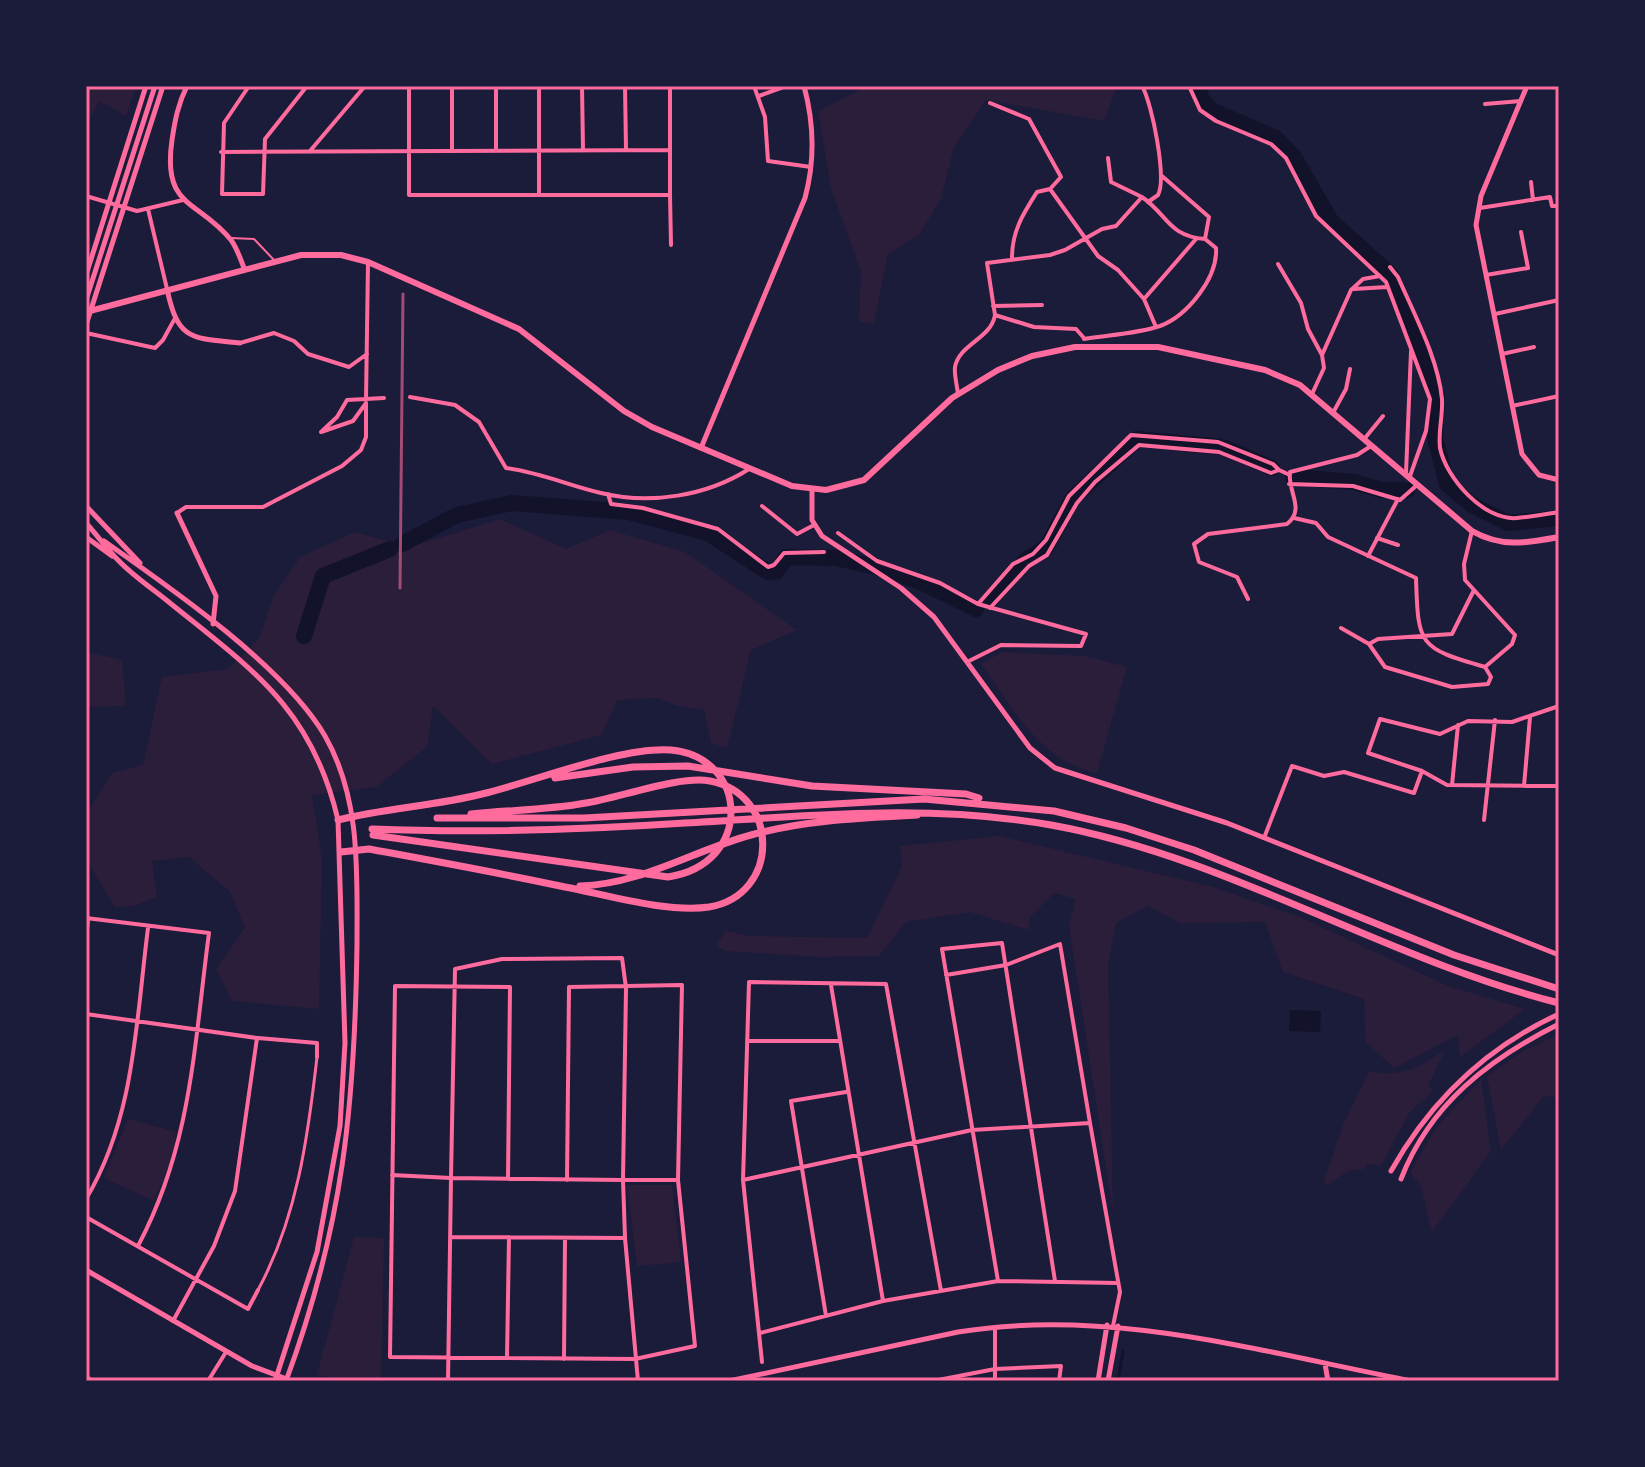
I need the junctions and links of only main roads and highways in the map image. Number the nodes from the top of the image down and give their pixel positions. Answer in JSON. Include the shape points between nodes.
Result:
{"nodes":[{"id":1,"x":88,"y":311,"type":"edge"},
{"id":2,"x":1559,"y":537,"type":"edge"},
{"id":3,"x":549,"y":778,"type":"junction"},
{"id":4,"x":998,"y":804,"type":"junction"},
{"id":5,"x":956,"y":812,"type":"junction"},
{"id":6,"x":338,"y":820,"type":"road end"},
{"id":7,"x":341,"y":852,"type":"road end"},
{"id":8,"x":565,"y":887,"type":"junction"},
{"id":9,"x":1559,"y":989,"type":"edge"},
{"id":10,"x":1559,"y":1003,"type":"edge"}],
"edges":[{"from":1,"to":2,"type":"main road","via":[[301,255],[341,255],[519,329],[624,411],[792,486],[812,489],[840,489],[864,480],[958,394],[1023,360],[1084,342],[1158,347],[1265,370],[1312,394],[1488,540],[1519,545]]},
{"from":3,"to":4,"type":"highway","via":[[688,766],[812,786],[966,794]]},
{"from":3,"to":5,"type":"highway","via":[[628,755],[686,753],[710,766],[724,785],[731,817],[722,847],[707,864],[684,875],[649,876],[373,832],[514,831],[840,812]]},
{"from":3,"to":6,"type":"highway"},
{"from":4,"to":8,"type":"highway","via":[[859,800],[631,816],[437,818],[626,797],[694,780],[730,786],[747,800],[762,823],[765,843],[755,877],[739,894],[710,907]]},
{"from":4,"to":9,"type":"highway","via":[[1077,815],[1159,838],[1488,967]]},
{"from":5,"to":8,"type":"highway","via":[[758,833],[628,881]]},
{"from":5,"to":10,"type":"highway","via":[[1055,826],[1157,853],[1484,980]]},
{"from":7,"to":8,"type":"highway","via":[[356,850]]}]}
